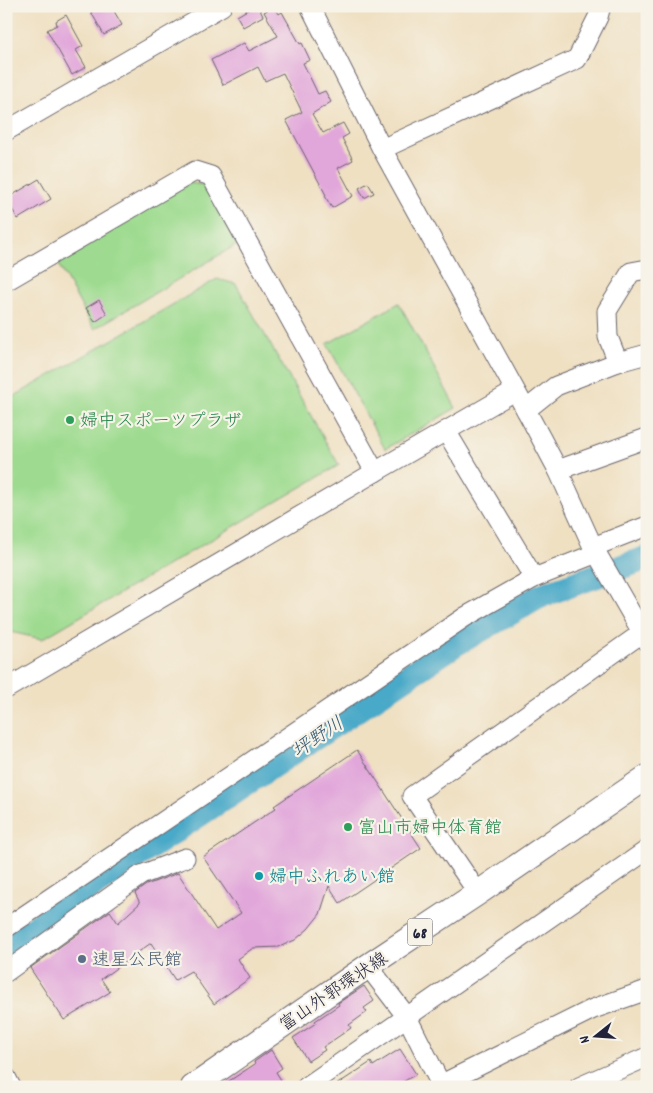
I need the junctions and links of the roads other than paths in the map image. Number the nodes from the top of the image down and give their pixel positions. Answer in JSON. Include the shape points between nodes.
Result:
{"nodes":[{"id":1,"x":222,"y":6,"type":"edge"},
{"id":2,"x":310,"y":6,"type":"edge"},
{"id":3,"x":601,"y":6,"type":"edge"},
{"id":4,"x":6,"y":131,"type":"edge"},
{"id":5,"x":382,"y":149,"type":"junction"},
{"id":6,"x":647,"y":269,"type":"edge"},
{"id":7,"x":6,"y":281,"type":"edge"},
{"id":8,"x":647,"y":354,"type":"edge"},
{"id":9,"x":618,"y":362,"type":"junction"},
{"id":10,"x":515,"y":391,"type":"junction"},
{"id":11,"x":526,"y":410,"type":"junction"},
{"id":12,"x":446,"y":431,"type":"junction"},
{"id":13,"x":647,"y":438,"type":"edge"},
{"id":14,"x":558,"y":470,"type":"junction"},
{"id":15,"x":375,"y":472,"type":"junction"},
{"id":16,"x":647,"y":526,"type":"edge"},
{"id":17,"x":597,"y":553,"type":"junction"},
{"id":18,"x":534,"y":578,"type":"junction"},
{"id":19,"x":644,"y":637,"type":"edge"},
{"id":20,"x":6,"y":689,"type":"edge"},
{"id":21,"x":647,"y":777,"type":"edge"},
{"id":22,"x":647,"y":851,"type":"edge"},
{"id":23,"x":185,"y":858,"type":"dead end"},
{"id":24,"x":103,"y":862,"type":"junction"},
{"id":25,"x":120,"y":890,"type":"junction"},
{"id":26,"x":478,"y":893,"type":"junction"},
{"id":27,"x":6,"y":928,"type":"edge"},
{"id":28,"x":368,"y":966,"type":"junction"},
{"id":29,"x":6,"y":972,"type":"edge"},
{"id":30,"x":647,"y":990,"type":"edge"},
{"id":31,"x":407,"y":1017,"type":"junction"},
{"id":32,"x":647,"y":1057,"type":"edge"},
{"id":33,"x":6,"y":1077,"type":"edge"},
{"id":34,"x":439,"y":1086,"type":"edge"},
{"id":35,"x":11,"y":1087,"type":"edge"},
{"id":36,"x":194,"y":1087,"type":"edge"},
{"id":37,"x":306,"y":1087,"type":"edge"},
{"id":38,"x":579,"y":1087,"type":"edge"}],
"edges":[{"from":1,"to":4,"type":"street"},
{"from":2,"to":5,"type":"street"},
{"from":3,"to":5,"type":"street","via":[[577,59]]},
{"from":5,"to":10,"type":"street"},
{"from":6,"to":9,"type":"street","via":[[631,272],[607,311],[608,337]]},
{"from":7,"to":15,"type":"street","via":[[195,171],[211,176]]},
{"from":8,"to":9,"type":"street"},
{"from":9,"to":11,"type":"street","via":[[556,386]]},
{"from":10,"to":11,"type":"street"},
{"from":10,"to":12,"type":"street"},
{"from":11,"to":14,"type":"street"},
{"from":12,"to":15,"type":"street"},
{"from":12,"to":18,"type":"street"},
{"from":13,"to":14,"type":"street"},
{"from":14,"to":17,"type":"street"},
{"from":15,"to":20,"type":"street"},
{"from":16,"to":17,"type":"street"},
{"from":17,"to":18,"type":"street"},
{"from":17,"to":19,"type":"street"},
{"from":18,"to":24,"type":"street","via":[[465,617]]},
{"from":19,"to":26,"type":"street","via":[[412,796]]},
{"from":21,"to":26,"type":"main road","name":"富山外郭環状線","number":"68"},
{"from":22,"to":31,"type":"street"},
{"from":23,"to":25,"type":"street","via":[[141,875]]},
{"from":24,"to":25,"type":"street"},
{"from":24,"to":27,"type":"street"},
{"from":25,"to":29,"type":"street"},
{"from":26,"to":28,"type":"main road","name":"富山外郭環状線","number":"68"},
{"from":28,"to":31,"type":"street"},
{"from":28,"to":36,"type":"main road","name":"富山外郭環状線","number":"68"},
{"from":30,"to":34,"type":"street","via":[[593,1009]]},
{"from":31,"to":34,"type":"street"},
{"from":31,"to":37,"type":"street"},
{"from":32,"to":38,"type":"street"},
{"from":33,"to":35,"type":"street"}]}
